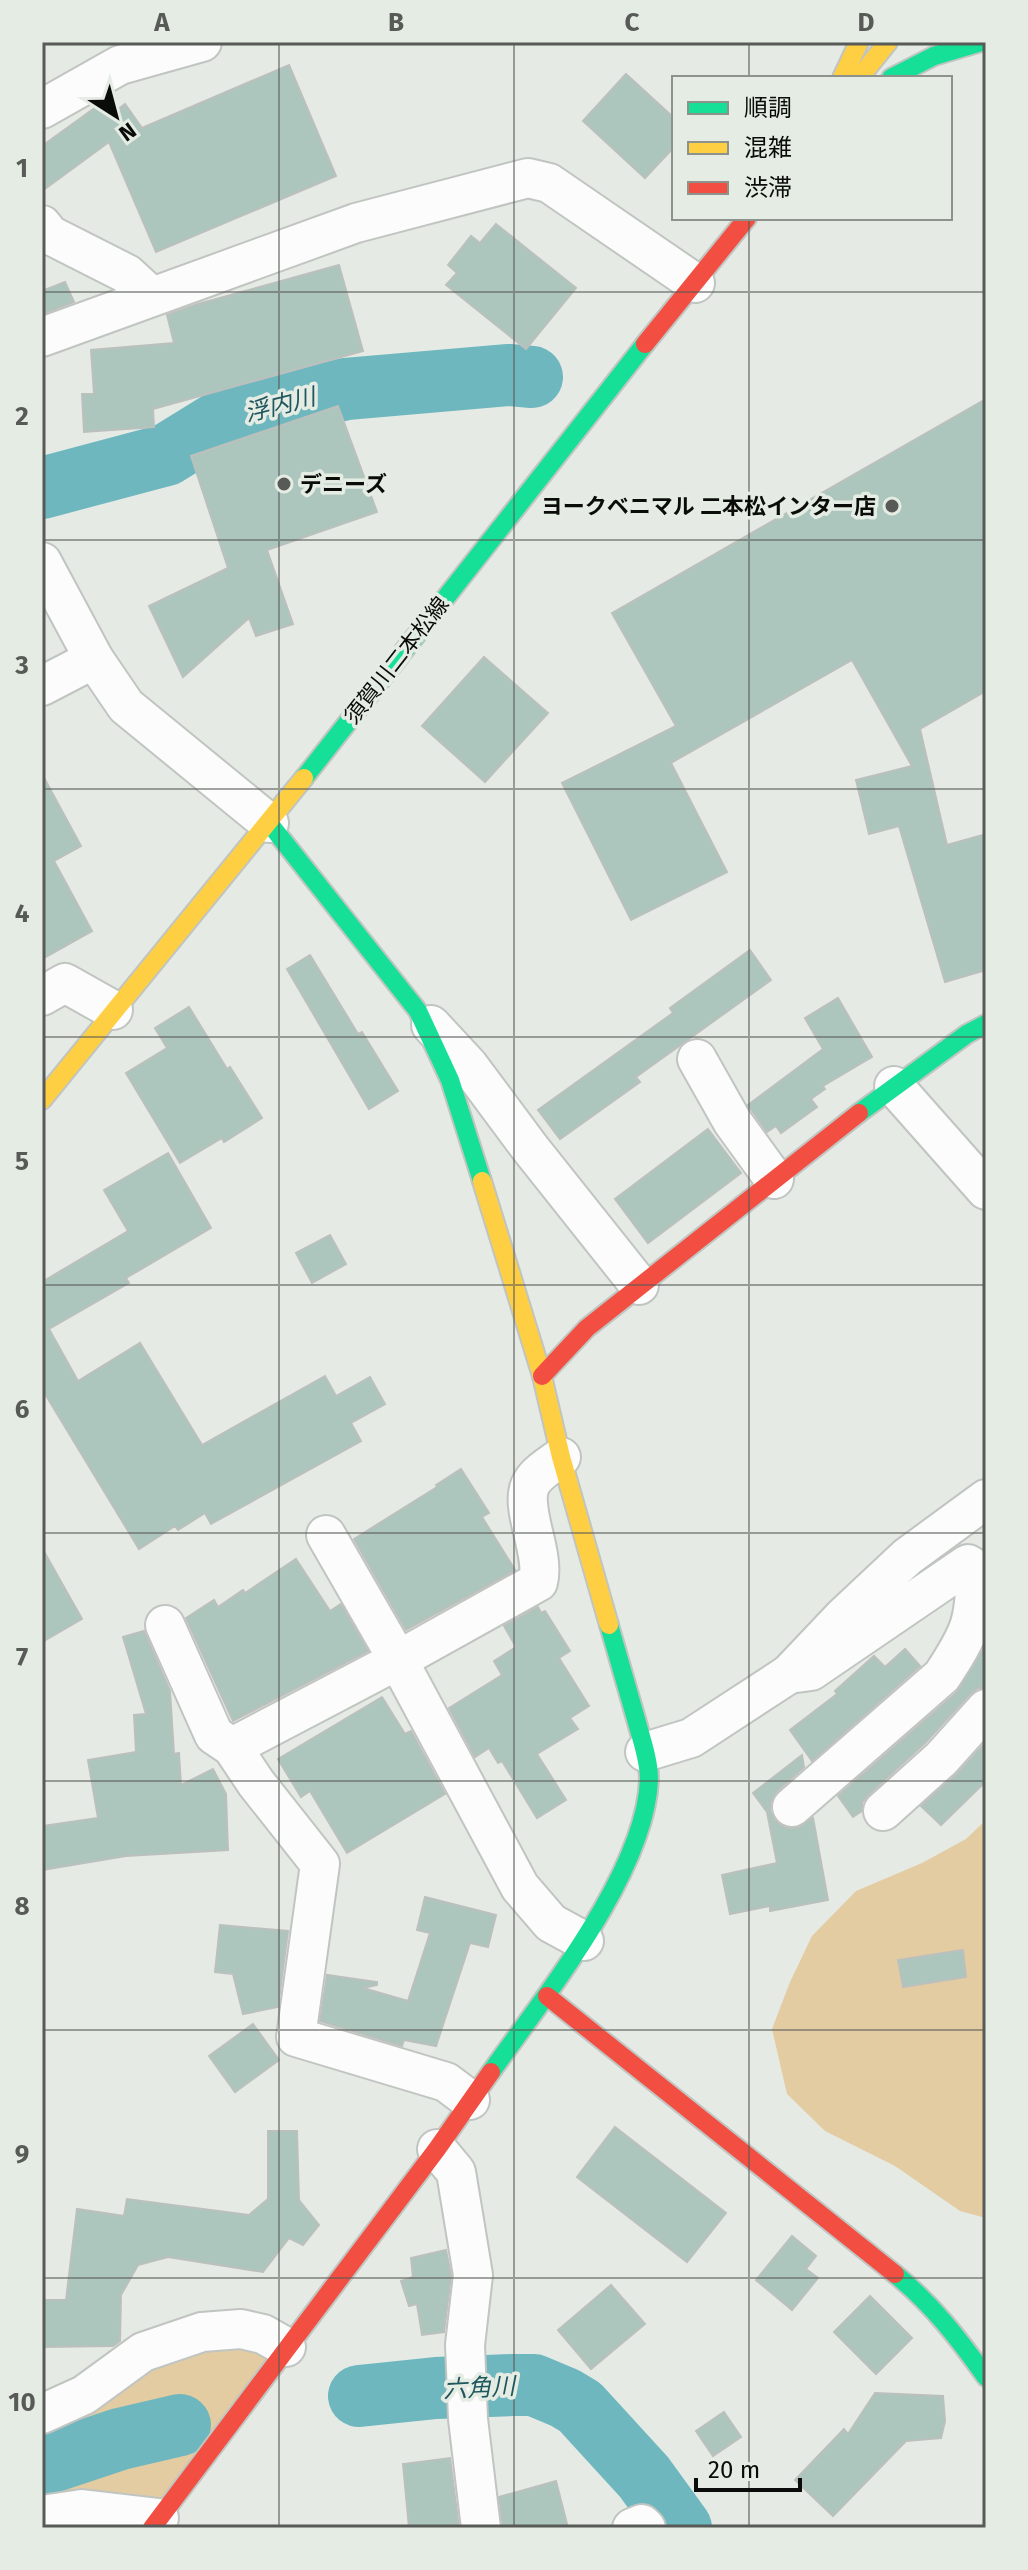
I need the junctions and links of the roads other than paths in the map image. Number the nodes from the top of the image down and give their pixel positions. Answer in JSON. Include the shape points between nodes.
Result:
{"nodes":[{"id":1,"x":202,"y":42,"type":"edge"},
{"id":2,"x":859,"y":42,"type":"edge"},
{"id":3,"x":888,"y":42,"type":"edge"},
{"id":4,"x":981,"y":42,"type":"edge"},
{"id":5,"x":843,"y":76,"type":"edge"},
{"id":6,"x":861,"y":76,"type":"edge"},
{"id":7,"x":894,"y":76,"type":"edge"},
{"id":8,"x":42,"y":109,"type":"edge"},
{"id":9,"x":745,"y":220,"type":"edge"},
{"id":10,"x":42,"y":225,"type":"edge"},
{"id":11,"x":695,"y":283,"type":"junction"},
{"id":12,"x":151,"y":296,"type":"junction"},
{"id":13,"x":42,"y":337,"type":"edge"},
{"id":14,"x":42,"y":562,"type":"edge"},
{"id":15,"x":94,"y":659,"type":"junction"},
{"id":16,"x":42,"y":686,"type":"edge"},
{"id":17,"x":269,"y":823,"type":"junction"},
{"id":18,"x":42,"y":996,"type":"edge"},
{"id":19,"x":113,"y":1010,"type":"junction"},
{"id":20,"x":418,"y":1011,"type":"junction"},
{"id":21,"x":986,"y":1024,"type":"edge"},
{"id":22,"x":697,"y":1059,"type":"dead end"},
{"id":23,"x":894,"y":1086,"type":"junction"},
{"id":24,"x":42,"y":1100,"type":"edge"},
{"id":25,"x":774,"y":1179,"type":"junction"},
{"id":26,"x":986,"y":1190,"type":"edge"},
{"id":27,"x":639,"y":1285,"type":"junction"},
{"id":28,"x":542,"y":1376,"type":"junction"},
{"id":29,"x":561,"y":1457,"type":"junction"},
{"id":30,"x":986,"y":1499,"type":"edge"},
{"id":31,"x":326,"y":1535,"type":"dead end"},
{"id":32,"x":165,"y":1625,"type":"dead end"},
{"id":33,"x":977,"y":1634,"type":"edge"},
{"id":34,"x":398,"y":1660,"type":"junction"},
{"id":35,"x":789,"y":1674,"type":"junction"},
{"id":36,"x":986,"y":1709,"type":"edge"},
{"id":37,"x":232,"y":1747,"type":"junction"},
{"id":38,"x":645,"y":1752,"type":"junction"},
{"id":39,"x":792,"y":1807,"type":"dead end"},
{"id":40,"x":883,"y":1811,"type":"dead end"},
{"id":41,"x":584,"y":1941,"type":"junction"},
{"id":42,"x":547,"y":1996,"type":"junction"},
{"id":43,"x":470,"y":2100,"type":"junction"},
{"id":44,"x":437,"y":2149,"type":"junction"},
{"id":45,"x":286,"y":2347,"type":"junction"},
{"id":46,"x":986,"y":2377,"type":"edge"},
{"id":47,"x":42,"y":2414,"type":"edge"},
{"id":48,"x":42,"y":2515,"type":"edge"},
{"id":49,"x":156,"y":2523,"type":"edge"},
{"id":50,"x":481,"y":2528,"type":"edge"},
{"id":51,"x":632,"y":2528,"type":"edge"},
{"id":52,"x":646,"y":2528,"type":"edge"}],
"edges":[{"from":1,"to":8,"type":"street","via":[[120,65]]},
{"from":2,"to":5,"type":"main road"},
{"from":3,"to":6,"type":"main road"},
{"from":4,"to":7,"type":"main road","via":[[941,51]]},
{"from":9,"to":11,"type":"main road","name":"須賀川二本松線"},
{"from":10,"to":12,"type":"street","via":[[50,235],[127,274]]},
{"from":11,"to":12,"type":"street","via":[[549,183],[528,178],[356,223]]},
{"from":11,"to":17,"type":"main road","name":"須賀川二本松線"},
{"from":12,"to":13,"type":"street"},
{"from":14,"to":15,"type":"street"},
{"from":15,"to":16,"type":"street"},
{"from":15,"to":17,"type":"street","via":[[126,706]]},
{"from":17,"to":19,"type":"main road","name":"須賀川二本松線"},
{"from":17,"to":20,"type":"main road"},
{"from":18,"to":19,"type":"street","via":[[65,983]]},
{"from":19,"to":24,"type":"main road","name":"須賀川二本松線"},
{"from":20,"to":27,"type":"street","via":[[469,1066]]},
{"from":20,"to":28,"type":"main road","via":[[469,1134]]},
{"from":21,"to":23,"type":"main road"},
{"from":22,"to":25,"type":"street","via":[[732,1121]]},
{"from":23,"to":25,"type":"main road"},
{"from":23,"to":26,"type":"street"},
{"from":25,"to":27,"type":"main road"},
{"from":27,"to":28,"type":"main road","via":[[587,1328]]},
{"from":28,"to":29,"type":"main road"},
{"from":29,"to":34,"type":"street","via":[[532,1482],[527,1498],[542,1568],[538,1582]]},
{"from":29,"to":38,"type":"main road"},
{"from":30,"to":35,"type":"street","via":[[907,1557]]},
{"from":31,"to":34,"type":"street"},
{"from":32,"to":37,"type":"street","via":[[214,1735]]},
{"from":33,"to":35,"type":"street","via":[[976,1569],[968,1564],[811,1671]]},
{"from":33,"to":39,"type":"street","via":[[942,1676]]},
{"from":34,"to":37,"type":"street"},
{"from":34,"to":41,"type":"street","via":[[520,1887],[551,1923]]},
{"from":35,"to":38,"type":"street","via":[[691,1738]]},
{"from":36,"to":40,"type":"street"},
{"from":37,"to":43,"type":"street","via":[[320,1864],[296,2037],[446,2082]]},
{"from":38,"to":41,"type":"main road","via":[[649,1777],[634,1847]]},
{"from":41,"to":42,"type":"main road"},
{"from":42,"to":43,"type":"main road"},
{"from":42,"to":46,"type":"main road","via":[[921,2295]]},
{"from":43,"to":44,"type":"main road"},
{"from":44,"to":45,"type":"main road"},
{"from":44,"to":50,"type":"street","via":[[456,2172],[473,2275],[465,2345]]},
{"from":45,"to":47,"type":"street","via":[[241,2329],[202,2332],[143,2352],[84,2395]]},
{"from":45,"to":49,"type":"main road"},
{"from":48,"to":49,"type":"street","via":[[82,2509]]},
{"from":51,"to":52,"type":"street"}]}
